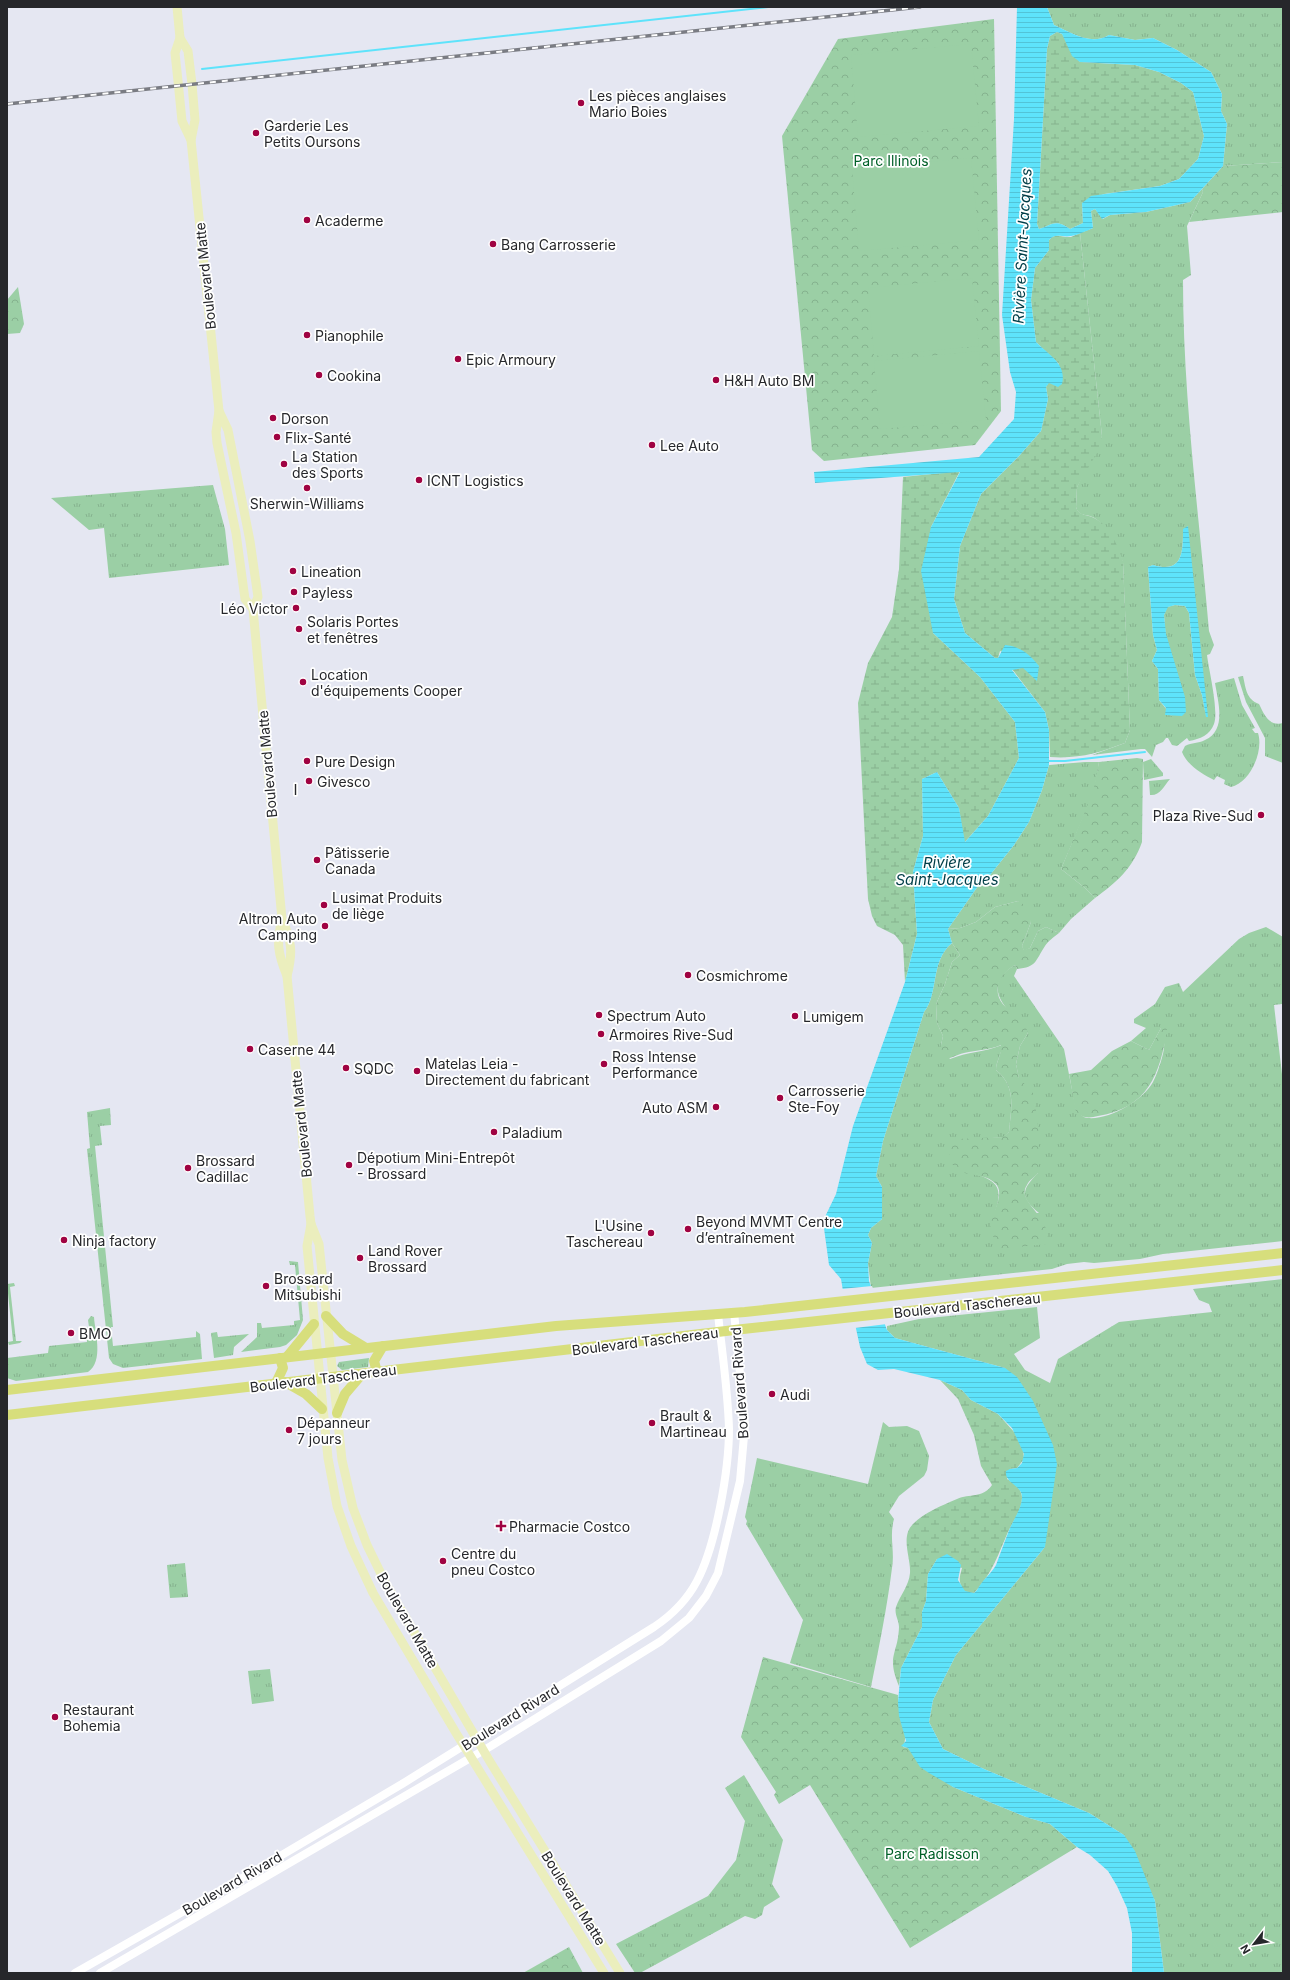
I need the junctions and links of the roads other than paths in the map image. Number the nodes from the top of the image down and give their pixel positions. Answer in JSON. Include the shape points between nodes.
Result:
{"nodes":[{"id":1,"x":177,"y":7,"type":"edge"},
{"id":2,"x":180,"y":38,"type":"junction"},
{"id":3,"x":191,"y":140,"type":"junction"},
{"id":4,"x":219,"y":411,"type":"junction"},
{"id":5,"x":253,"y":609,"type":"junction"},
{"id":6,"x":311,"y":1224,"type":"junction"},
{"id":7,"x":1283,"y":1253,"type":"edge"},
{"id":8,"x":1283,"y":1270,"type":"edge"},
{"id":9,"x":734,"y":1312,"type":"junction"},
{"id":10,"x":718,"y":1314,"type":"junction"},
{"id":11,"x":326,"y":1316,"type":"junction"},
{"id":12,"x":314,"y":1324,"type":"junction"},
{"id":13,"x":736,"y":1330,"type":"junction"},
{"id":14,"x":720,"y":1332,"type":"junction"},
{"id":15,"x":382,"y":1346,"type":"junction"},
{"id":16,"x":366,"y":1348,"type":"junction"},
{"id":17,"x":330,"y":1353,"type":"junction"},
{"id":18,"x":317,"y":1354,"type":"junction"},
{"id":19,"x":284,"y":1358,"type":"junction"},
{"id":20,"x":377,"y":1372,"type":"junction"},
{"id":21,"x":362,"y":1374,"type":"junction"},
{"id":22,"x":332,"y":1377,"type":"junction"},
{"id":23,"x":320,"y":1378,"type":"junction"},
{"id":24,"x":281,"y":1383,"type":"junction"},
{"id":25,"x":7,"y":1390,"type":"edge"},
{"id":26,"x":322,"y":1409,"type":"junction"},
{"id":27,"x":337,"y":1413,"type":"junction"},
{"id":28,"x":7,"y":1415,"type":"edge"},
{"id":29,"x":476,"y":1737,"type":"junction"},
{"id":30,"x":464,"y":1746,"type":"junction"},
{"id":31,"x":484,"y":1750,"type":"junction"},
{"id":32,"x":472,"y":1757,"type":"junction"},
{"id":33,"x":75,"y":1973,"type":"edge"},
{"id":34,"x":100,"y":1973,"type":"edge"},
{"id":35,"x":604,"y":1973,"type":"edge"},
{"id":36,"x":620,"y":1973,"type":"edge"}],
"edges":[{"from":1,"to":2,"type":"main road","name":"Boulevard Matte"},
{"from":2,"to":3,"type":"main road","name":"Boulevard Matte","via":[[188,51],[193,92],[195,120]]},
{"from":2,"to":3,"type":"main road","name":"Boulevard Matte","via":[[175,53],[182,121]]},
{"from":3,"to":4,"type":"main road","name":"Boulevard Matte"},
{"from":4,"to":5,"type":"main road","name":"Boulevard Matte","via":[[217,443],[236,533],[245,599]]},
{"from":4,"to":5,"type":"main road","name":"Boulevard Matte","via":[[228,430],[250,541],[258,597]]},
{"from":5,"to":6,"type":"main road","name":"Boulevard Matte","via":[[282,919],[278,938],[280,958],[287,976]]},
{"from":6,"to":11,"type":"main road","name":"Boulevard Matte","via":[[319,1244]]},
{"from":6,"to":12,"type":"main road","name":"Boulevard Matte","via":[[306,1246]]},
{"from":7,"to":9,"type":"main road","name":"Boulevard Taschereau"},
{"from":8,"to":13,"type":"main road","name":"Boulevard Taschereau"},
{"from":9,"to":10,"type":"main road","name":"Boulevard Taschereau"},
{"from":9,"to":13,"type":"street","name":"Boulevard Rivard"},
{"from":10,"to":14,"type":"street","name":"Boulevard Rivard"},
{"from":10,"to":15,"type":"main road","name":"Boulevard Taschereau","via":[[556,1326]]},
{"from":11,"to":16,"type":"main road","via":[[343,1334]]},
{"from":11,"to":17,"type":"main road","name":"Boulevard Matte"},
{"from":12,"to":18,"type":"main road","name":"Boulevard Matte"},
{"from":12,"to":19,"type":"main road"},
{"from":13,"to":14,"type":"main road","name":"Boulevard Taschereau"},
{"from":13,"to":31,"type":"street","name":"Boulevard Rivard","via":[[744,1412],[743,1458],[725,1549],[718,1573],[706,1596],[689,1618],[669,1636]]},
{"from":14,"to":20,"type":"main road","name":"Boulevard Taschereau"},
{"from":14,"to":29,"type":"street","name":"Boulevard Rivard","via":[[728,1409],[727,1460],[722,1498],[710,1544],[693,1588],[661,1623]]},
{"from":15,"to":16,"type":"main road","name":"Boulevard Taschereau"},
{"from":15,"to":20,"type":"main road","via":[[374,1361]]},
{"from":16,"to":17,"type":"main road","name":"Boulevard Taschereau"},
{"from":17,"to":18,"type":"main road","name":"Boulevard Taschereau"},
{"from":17,"to":22,"type":"main road","name":"Boulevard Matte"},
{"from":18,"to":19,"type":"main road","name":"Boulevard Taschereau"},
{"from":18,"to":23,"type":"main road","name":"Boulevard Matte"},
{"from":19,"to":24,"type":"main road"},
{"from":19,"to":25,"type":"main road","name":"Boulevard Taschereau"},
{"from":20,"to":21,"type":"main road","name":"Boulevard Taschereau"},
{"from":21,"to":22,"type":"main road","name":"Boulevard Taschereau"},
{"from":21,"to":27,"type":"main road","via":[[345,1394]]},
{"from":22,"to":23,"type":"main road","name":"Boulevard Taschereau"},
{"from":22,"to":27,"type":"main road","name":"Boulevard Matte"},
{"from":23,"to":24,"type":"main road","name":"Boulevard Taschereau"},
{"from":23,"to":26,"type":"main road","name":"Boulevard Matte"},
{"from":24,"to":26,"type":"main road","via":[[306,1394]]},
{"from":24,"to":28,"type":"main road","name":"Boulevard Taschereau"},
{"from":26,"to":30,"type":"main road","name":"Boulevard Matte","via":[[334,1493],[357,1562]]},
{"from":27,"to":29,"type":"main road","name":"Boulevard Matte","via":[[345,1477],[354,1512],[367,1545],[386,1584]]},
{"from":29,"to":30,"type":"street","name":"Boulevard Rivard"},
{"from":29,"to":31,"type":"main road","name":"Boulevard Matte"},
{"from":30,"to":32,"type":"main road","name":"Boulevard Matte"},
{"from":30,"to":33,"type":"street","name":"Boulevard Rivard","via":[[277,1858]]},
{"from":31,"to":32,"type":"street","name":"Boulevard Rivard"},
{"from":31,"to":36,"type":"main road","name":"Boulevard Matte"},
{"from":32,"to":34,"type":"street","name":"Boulevard Rivard"},
{"from":32,"to":35,"type":"main road","name":"Boulevard Matte"}]}
